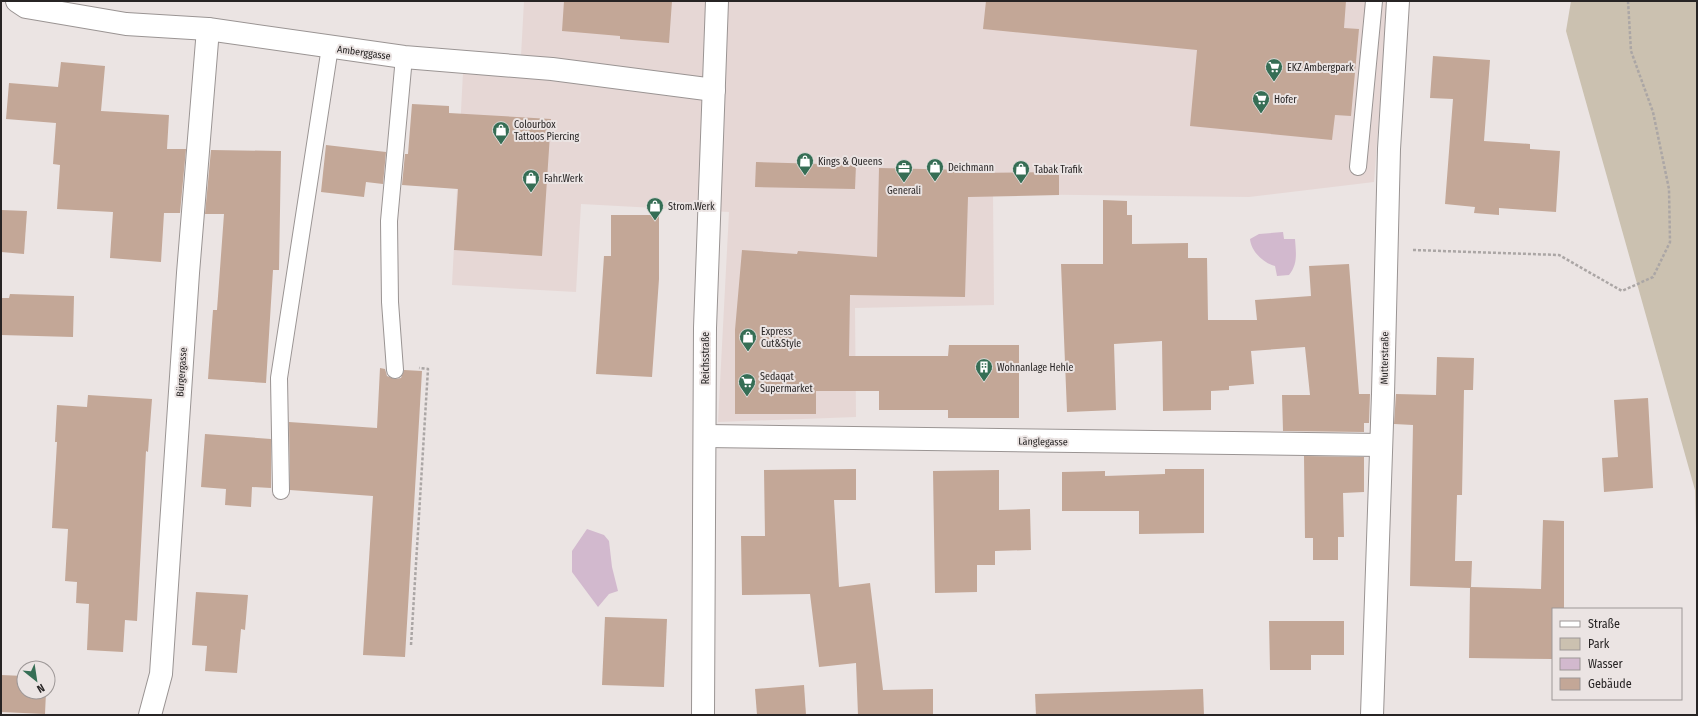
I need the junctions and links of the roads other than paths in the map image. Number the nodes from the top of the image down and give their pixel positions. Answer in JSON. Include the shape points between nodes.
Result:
{"nodes":[{"id":1,"x":17,"y":1,"type":"edge"},
{"id":2,"x":717,"y":1,"type":"edge"},
{"id":3,"x":1374,"y":1,"type":"edge"},
{"id":4,"x":1398,"y":1,"type":"edge"},
{"id":5,"x":208,"y":29,"type":"junction"},
{"id":6,"x":330,"y":47,"type":"junction"},
{"id":7,"x":404,"y":58,"type":"junction"},
{"id":8,"x":714,"y":90,"type":"junction"},
{"id":9,"x":1358,"y":167,"type":"dead end"},
{"id":10,"x":395,"y":370,"type":"dead end"},
{"id":11,"x":705,"y":436,"type":"junction"},
{"id":12,"x":1381,"y":445,"type":"junction"},
{"id":13,"x":281,"y":491,"type":"dead end"},
{"id":14,"x":150,"y":715,"type":"edge"},
{"id":15,"x":704,"y":715,"type":"edge"},
{"id":16,"x":1372,"y":715,"type":"edge"}],
"edges":[{"from":1,"to":5,"type":"street","name":"Amberggasse","via":[[26,7],[126,24]]},
{"from":2,"to":8,"type":"street","name":"Reichsstraße"},
{"from":3,"to":9,"type":"lane"},
{"from":4,"to":12,"type":"street","name":"Mutterstraße","via":[[1389,149]]},
{"from":5,"to":6,"type":"street","name":"Amberggasse"},
{"from":5,"to":14,"type":"street","name":"Bürgergasse","via":[[188,273],[161,674]]},
{"from":6,"to":7,"type":"street","name":"Amberggasse"},
{"from":6,"to":13,"type":"lane","via":[[279,378]]},
{"from":7,"to":8,"type":"street","name":"Amberggasse","via":[[552,69]]},
{"from":7,"to":10,"type":"lane","via":[[389,221],[390,302]]},
{"from":8,"to":11,"type":"street","name":"Reichsstraße","via":[[705,328]]},
{"from":11,"to":12,"type":"street","name":"Länglegasse"},
{"from":11,"to":15,"type":"street","name":"Reichsstraße"},
{"from":12,"to":16,"type":"street","name":"Mutterstraße"}]}
